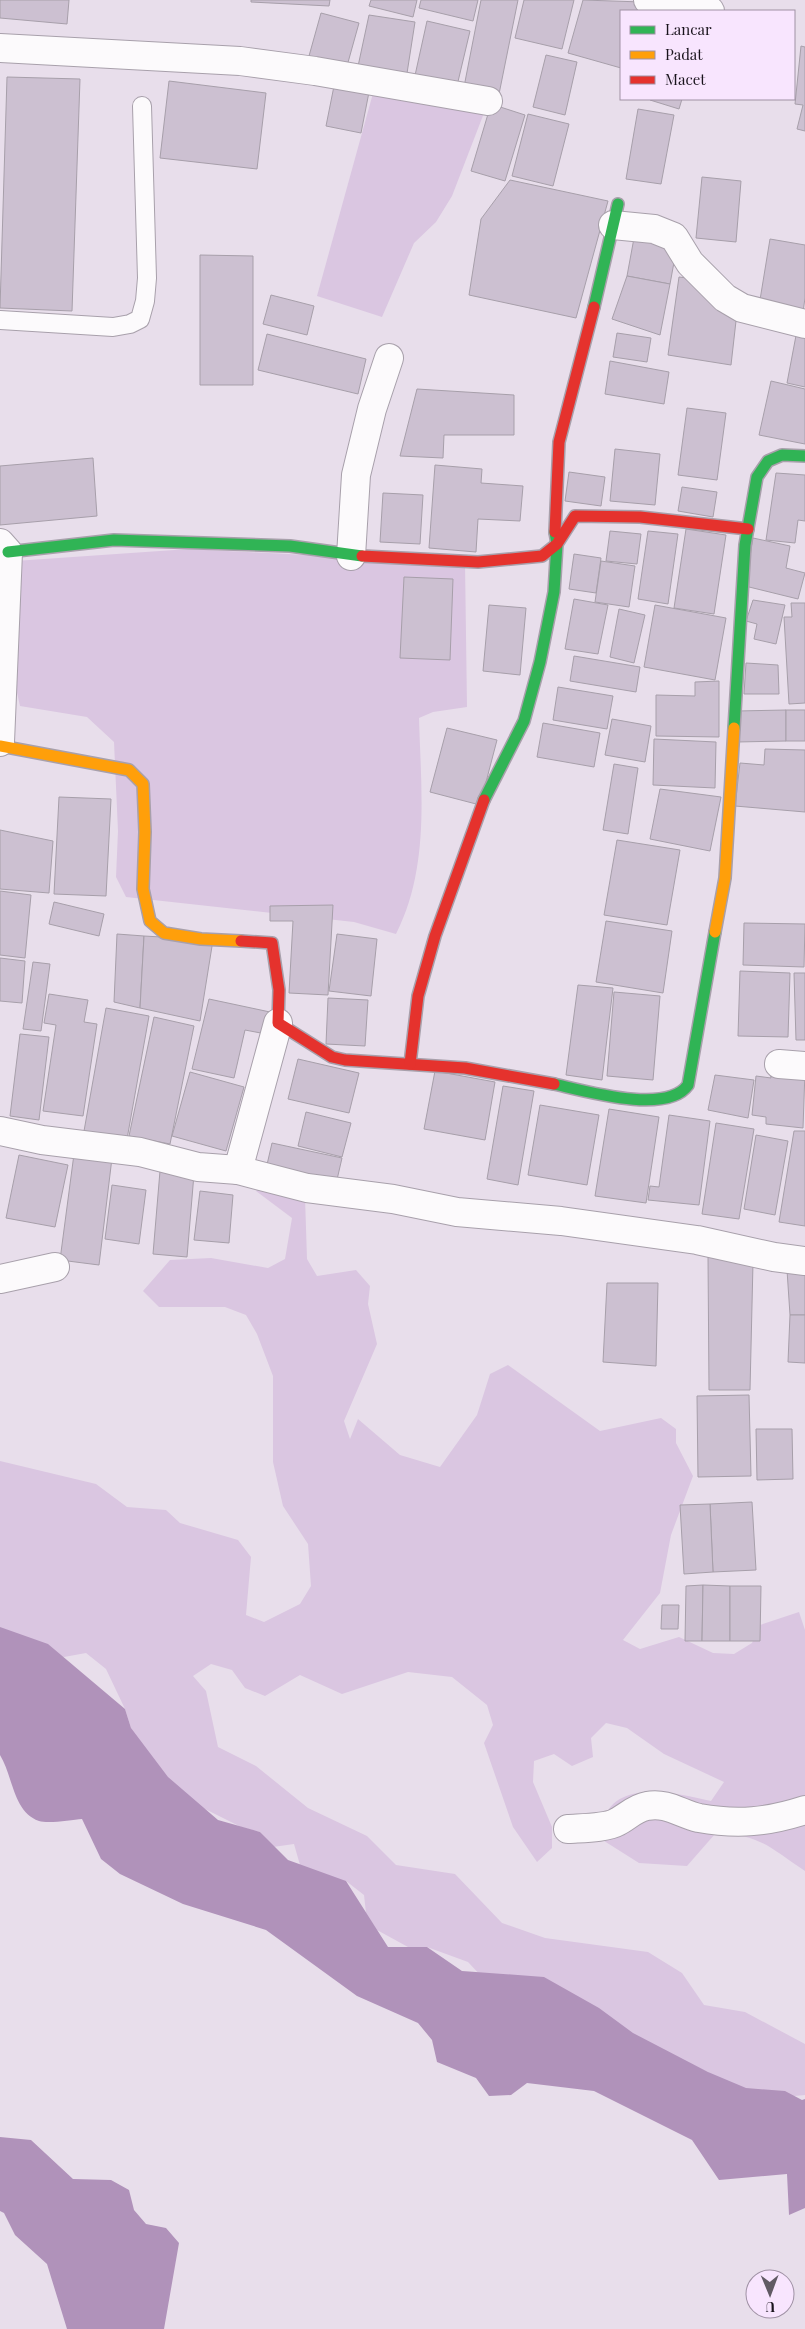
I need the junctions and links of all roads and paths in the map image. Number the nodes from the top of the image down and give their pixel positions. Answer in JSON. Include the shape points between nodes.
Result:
{"nodes":[{"id":1,"x":648,"y":0,"type":"edge"},
{"id":2,"x":704,"y":10,"type":"edge"},
{"id":3,"x":0,"y":48,"type":"edge"},
{"id":4,"x":488,"y":101,"type":"dead end"},
{"id":5,"x":142,"y":106,"type":"dead end"},
{"id":6,"x":616,"y":214,"type":"joint"},
{"id":7,"x":0,"y":320,"type":"edge"},
{"id":8,"x":805,"y":324,"type":"edge"},
{"id":9,"x":389,"y":358,"type":"dead end"},
{"id":10,"x":805,"y":456,"type":"edge"},
{"id":11,"x":748,"y":529,"type":"junction"},
{"id":12,"x":557,"y":544,"type":"junction"},
{"id":13,"x":4,"y":548,"type":"edge"},
{"id":14,"x":351,"y":556,"type":"junction"},
{"id":15,"x":0,"y":742,"type":"edge"},
{"id":16,"x":0,"y":746,"type":"edge"},
{"id":17,"x":278,"y":1023,"type":"junction"},
{"id":18,"x":410,"y":1064,"type":"junction"},
{"id":19,"x":0,"y":1131,"type":"edge"},
{"id":20,"x":238,"y":1170,"type":"junction"},
{"id":21,"x":805,"y":1261,"type":"edge"},
{"id":22,"x":56,"y":1267,"type":"dead end"},
{"id":23,"x":0,"y":1278,"type":"edge"},
{"id":24,"x":805,"y":1810,"type":"edge"},
{"id":25,"x":568,"y":1829,"type":"dead end"}],
"edges":[{"from":1,"to":2,"type":"street"},
{"from":3,"to":4,"type":"street","via":[[240,61]]},
{"from":5,"to":7,"type":"lane","via":[[147,278],[140,319],[112,327]]},
{"from":6,"to":8,"type":"street","via":[[674,237],[690,263],[725,298],[742,308]]},
{"from":6,"to":12,"type":"street","via":[[559,442],[554,522]]},
{"from":9,"to":14,"type":"street","via":[[372,409],[356,475]]},
{"from":10,"to":11,"type":"street","via":[[782,455],[768,461],[758,477]]},
{"from":11,"to":12,"type":"street","via":[[656,518],[575,516]]},
{"from":11,"to":18,"type":"street","via":[[724,878],[688,1085],[683,1092],[670,1098],[614,1097],[515,1076]]},
{"from":12,"to":14,"type":"street","via":[[542,556],[478,562]]},
{"from":12,"to":18,"type":"street","via":[[554,592],[524,722],[490,786],[435,936],[418,996]]},
{"from":13,"to":14,"type":"street","via":[[114,540],[290,546]]},
{"from":13,"to":15,"type":"street"},
{"from":16,"to":17,"type":"street","via":[[128,770],[143,784],[143,889],[150,921],[164,933],[201,939],[272,943],[279,990]]},
{"from":17,"to":18,"type":"street","via":[[332,1057]]},
{"from":17,"to":20,"type":"street"},
{"from":19,"to":20,"type":"street","via":[[42,1140],[140,1152],[198,1167]]},
{"from":20,"to":21,"type":"street","via":[[308,1188],[457,1212],[561,1221],[677,1237]]},
{"from":22,"to":23,"type":"street"},
{"from":24,"to":25,"type":"street","via":[[775,1820],[741,1823],[697,1817],[668,1806],[647,1806],[629,1813],[616,1823]]}]}
